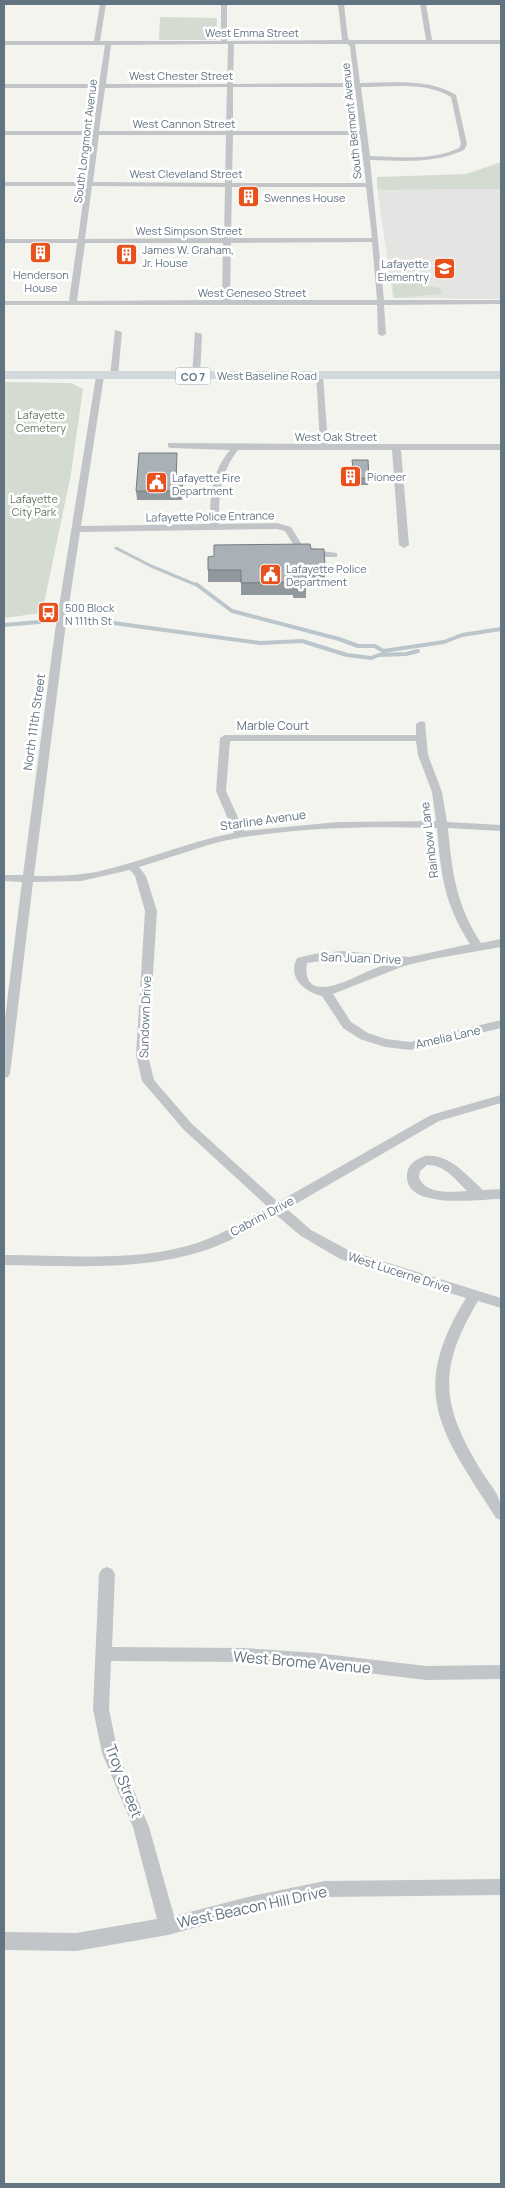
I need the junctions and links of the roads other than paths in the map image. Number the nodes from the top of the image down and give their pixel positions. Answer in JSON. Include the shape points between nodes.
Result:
{"nodes":[{"id":1,"x":102,"y":4,"type":"edge"},
{"id":2,"x":224,"y":4,"type":"edge"},
{"id":3,"x":342,"y":4,"type":"edge"},
{"id":4,"x":423,"y":4,"type":"edge"},
{"id":5,"x":97,"y":42,"type":"junction"},
{"id":6,"x":108,"y":42,"type":"junction"},
{"id":7,"x":227,"y":42,"type":"junction"},
{"id":8,"x":348,"y":42,"type":"junction"},
{"id":9,"x":429,"y":42,"type":"junction"},
{"id":10,"x":501,"y":42,"type":"edge"},
{"id":11,"x":4,"y":43,"type":"edge"},
{"id":12,"x":102,"y":85,"type":"junction"},
{"id":13,"x":4,"y":86,"type":"edge"},
{"id":14,"x":229,"y":86,"type":"junction"},
{"id":15,"x":357,"y":86,"type":"junction"},
{"id":16,"x":364,"y":132,"type":"junction"},
{"id":17,"x":4,"y":133,"type":"edge"},
{"id":18,"x":96,"y":133,"type":"junction"},
{"id":19,"x":229,"y":133,"type":"junction"},
{"id":20,"x":366,"y":158,"type":"junction"},
{"id":21,"x":4,"y":184,"type":"edge"},
{"id":22,"x":89,"y":184,"type":"junction"},
{"id":23,"x":227,"y":184,"type":"junction"},
{"id":24,"x":369,"y":185,"type":"junction"},
{"id":25,"x":375,"y":240,"type":"junction"},
{"id":26,"x":4,"y":241,"type":"edge"},
{"id":27,"x":81,"y":241,"type":"junction"},
{"id":28,"x":227,"y":241,"type":"junction"},
{"id":29,"x":501,"y":302,"type":"edge"},
{"id":30,"x":4,"y":303,"type":"edge"},
{"id":31,"x":73,"y":303,"type":"junction"},
{"id":32,"x":226,"y":303,"type":"junction"},
{"id":33,"x":381,"y":303,"type":"junction"},
{"id":34,"x":118,"y":332,"type":"dead end"},
{"id":35,"x":198,"y":334,"type":"dead end"},
{"id":36,"x":382,"y":334,"type":"dead end"},
{"id":37,"x":4,"y":375,"type":"edge"},
{"id":38,"x":319,"y":375,"type":"junction"},
{"id":39,"x":501,"y":375,"type":"edge"},
{"id":40,"x":100,"y":376,"type":"junction"},
{"id":41,"x":114,"y":376,"type":"junction"},
{"id":42,"x":196,"y":376,"type":"junction"},
{"id":43,"x":171,"y":444,"type":"dead end"},
{"id":44,"x":236,"y":447,"type":"junction"},
{"id":45,"x":324,"y":447,"type":"junction"},
{"id":46,"x":396,"y":447,"type":"junction"},
{"id":47,"x":501,"y":447,"type":"edge"},
{"id":48,"x":215,"y":526,"type":"junction"},
{"id":49,"x":75,"y":529,"type":"junction"},
{"id":50,"x":404,"y":545,"type":"dead end"},
{"id":51,"x":334,"y":555,"type":"dead end"},
{"id":52,"x":421,"y":724,"type":"dead end"},
{"id":53,"x":422,"y":738,"type":"junction"},
{"id":54,"x":441,"y":824,"type":"junction"},
{"id":55,"x":501,"y":828,"type":"edge"},
{"id":56,"x":240,"y":835,"type":"junction"},
{"id":57,"x":132,"y":864,"type":"junction"},
{"id":58,"x":4,"y":878,"type":"edge"},
{"id":59,"x":29,"y":878,"type":"junction"},
{"id":60,"x":501,"y":943,"type":"edge"},
{"id":61,"x":478,"y":947,"type":"junction"},
{"id":62,"x":408,"y":960,"type":"junction"},
{"id":63,"x":326,"y":992,"type":"junction"},
{"id":64,"x":501,"y":1024,"type":"edge"},
{"id":65,"x":4,"y":1074,"type":"edge"},
{"id":66,"x":501,"y":1099,"type":"edge"},
{"id":67,"x":478,"y":1193,"type":"dead end"},
{"id":68,"x":501,"y":1194,"type":"edge"},
{"id":69,"x":277,"y":1208,"type":"junction"},
{"id":70,"x":4,"y":1260,"type":"edge"},
{"id":71,"x":474,"y":1295,"type":"junction"},
{"id":72,"x":501,"y":1303,"type":"edge"},
{"id":73,"x":501,"y":1514,"type":"edge"},
{"id":74,"x":107,"y":1574,"type":"dead end"},
{"id":75,"x":103,"y":1654,"type":"junction"},
{"id":76,"x":501,"y":1672,"type":"edge"},
{"id":77,"x":501,"y":1887,"type":"edge"},
{"id":78,"x":168,"y":1926,"type":"junction"},
{"id":79,"x":4,"y":1941,"type":"edge"}],
"edges":[{"from":1,"to":5,"type":"street"},
{"from":2,"to":7,"type":"street"},
{"from":3,"to":8,"type":"street","name":"South Bermont Avenue","via":[[345,40]]},
{"from":4,"to":9,"type":"street"},
{"from":5,"to":6,"type":"street","name":"West Emma Street"},
{"from":5,"to":11,"type":"street","name":"West Emma Street"},
{"from":6,"to":7,"type":"street","name":"West Emma Street"},
{"from":6,"to":12,"type":"street","name":"South Longmont Avenue"},
{"from":7,"to":8,"type":"street","name":"West Emma Street"},
{"from":7,"to":14,"type":"street"},
{"from":8,"to":9,"type":"street","name":"West Emma Street"},
{"from":8,"to":15,"type":"street","name":"South Bermont Avenue","via":[[353,44]]},
{"from":9,"to":10,"type":"street","name":"West Emma Street"},
{"from":12,"to":13,"type":"street","name":"West Chester Street"},
{"from":12,"to":14,"type":"street","name":"West Chester Street"},
{"from":12,"to":18,"type":"street","name":"South Longmont Avenue"},
{"from":14,"to":15,"type":"street","name":"West Chester Street"},
{"from":14,"to":19,"type":"street"},
{"from":15,"to":16,"type":"street","name":"South Bermont Avenue"},
{"from":15,"to":20,"type":"street","name":"West Chester Street","via":[[423,85],[450,93],[454,96],[464,144],[462,149],[444,156]]},
{"from":16,"to":19,"type":"street","name":"West Cannon Street"},
{"from":16,"to":20,"type":"street","name":"South Bermont Avenue"},
{"from":17,"to":18,"type":"street","name":"West Cannon Street"},
{"from":18,"to":19,"type":"street","name":"West Cannon Street"},
{"from":18,"to":22,"type":"street","name":"South Longmont Avenue"},
{"from":19,"to":23,"type":"street"},
{"from":20,"to":24,"type":"street","name":"South Bermont Avenue"},
{"from":21,"to":22,"type":"street","name":"West Cleveland Street"},
{"from":22,"to":23,"type":"street","name":"West Cleveland Street"},
{"from":22,"to":27,"type":"street","name":"South Longmont Avenue"},
{"from":23,"to":24,"type":"street","name":"West Cleveland Street"},
{"from":23,"to":28,"type":"street"},
{"from":24,"to":25,"type":"street","name":"South Bermont Avenue"},
{"from":25,"to":28,"type":"street","name":"West Simpson Street"},
{"from":25,"to":33,"type":"street","name":"South Bermont Avenue"},
{"from":26,"to":27,"type":"street","name":"West Simpson Street"},
{"from":27,"to":28,"type":"street","name":"West Simpson Street"},
{"from":27,"to":31,"type":"street","name":"South Longmont Avenue"},
{"from":28,"to":32,"type":"street"},
{"from":29,"to":33,"type":"street","name":"West Geneseo Street"},
{"from":30,"to":31,"type":"street","name":"West Geneseo Street"},
{"from":31,"to":32,"type":"street","name":"West Geneseo Street"},
{"from":32,"to":33,"type":"street","name":"West Geneseo Street"},
{"from":33,"to":36,"type":"street","name":"South Bermont Avenue"},
{"from":34,"to":41,"type":"street"},
{"from":35,"to":42,"type":"street"},
{"from":37,"to":40,"type":"main road","name":"West Baseline Road","number":"CO 7"},
{"from":38,"to":39,"type":"main road","name":"West Baseline Road","number":"CO 7"},
{"from":38,"to":42,"type":"main road","name":"West Baseline Road","number":"CO 7"},
{"from":38,"to":45,"type":"street"},
{"from":40,"to":41,"type":"main road","name":"West Baseline Road","number":"CO 7"},
{"from":40,"to":49,"type":"street","name":"North 111th Street"},
{"from":41,"to":42,"type":"main road","name":"West Baseline Road","number":"CO 7"},
{"from":43,"to":44,"type":"street","name":"West Oak Street"},
{"from":44,"to":45,"type":"street","name":"West Oak Street"},
{"from":44,"to":48,"type":"street","via":[[222,464],[215,484]]},
{"from":45,"to":46,"type":"street","name":"West Oak Street"},
{"from":46,"to":47,"type":"street","name":"West Oak Street"},
{"from":46,"to":50,"type":"street"},
{"from":48,"to":49,"type":"street","name":"Lafayette Police Entrance"},
{"from":48,"to":51,"type":"street","name":"Lafayette Police Entrance","via":[[277,526],[288,529],[299,546]]},
{"from":49,"to":59,"type":"street","name":"North 111th Street"},
{"from":52,"to":53,"type":"street","name":"Rainbow Lane"},
{"from":53,"to":54,"type":"street","name":"Rainbow Lane","via":[[423,753],[438,797]]},
{"from":53,"to":56,"type":"street","name":"Marble Court","via":[[225,738],[221,791]]},
{"from":54,"to":55,"type":"street","name":"Starline Avenue"},
{"from":54,"to":56,"type":"street","name":"Starline Avenue","via":[[335,824]]},
{"from":54,"to":61,"type":"street","name":"Rainbow Lane","via":[[450,894],[466,931]]},
{"from":56,"to":57,"type":"street","name":"Starline Avenue","via":[[188,846]]},
{"from":57,"to":59,"type":"street","name":"Starline Avenue","via":[[105,874],[79,878]]},
{"from":57,"to":69,"type":"street","name":"Sundown Drive","via":[[140,876],[151,911],[142,1055],[148,1081],[188,1127]]},
{"from":58,"to":59,"type":"street","name":"Starline Avenue"},
{"from":59,"to":65,"type":"street","name":"North 111th Street"},
{"from":60,"to":61,"type":"street","name":"San Juan Drive"},
{"from":61,"to":62,"type":"street","name":"San Juan Drive"},
{"from":62,"to":63,"type":"street","name":"San Juan Drive"},
{"from":62,"to":63,"type":"street","name":"San Juan Drive","via":[[339,955],[314,956],[301,961],[301,979],[310,989]]},
{"from":63,"to":64,"type":"street","name":"Amelia Lane","via":[[347,1025],[364,1036],[385,1043],[410,1046]]},
{"from":66,"to":69,"type":"street","name":"Cabrini Drive","via":[[435,1118]]},
{"from":67,"to":68,"type":"street"},
{"from":69,"to":70,"type":"street","name":"Cabrini Drive","via":[[214,1242],[166,1256],[124,1260]]},
{"from":69,"to":71,"type":"street","name":"West Lucerne Drive","via":[[306,1233],[345,1255]]},
{"from":71,"to":72,"type":"street","name":"West Lucerne Drive"},
{"from":71,"to":73,"type":"street","via":[[457,1323],[443,1371],[444,1410],[456,1439]]},
{"from":74,"to":75,"type":"street","name":"Troy Street"},
{"from":75,"to":76,"type":"street","name":"West Brome Avenue","via":[[245,1655],[426,1673]]},
{"from":75,"to":78,"type":"street","name":"Troy Street","via":[[101,1709],[110,1753],[141,1827]]},
{"from":77,"to":78,"type":"street","name":"West Beacon Hill Drive","via":[[325,1889]]},
{"from":78,"to":79,"type":"street","name":"West Beacon Hill Drive","via":[[76,1942]]}]}
